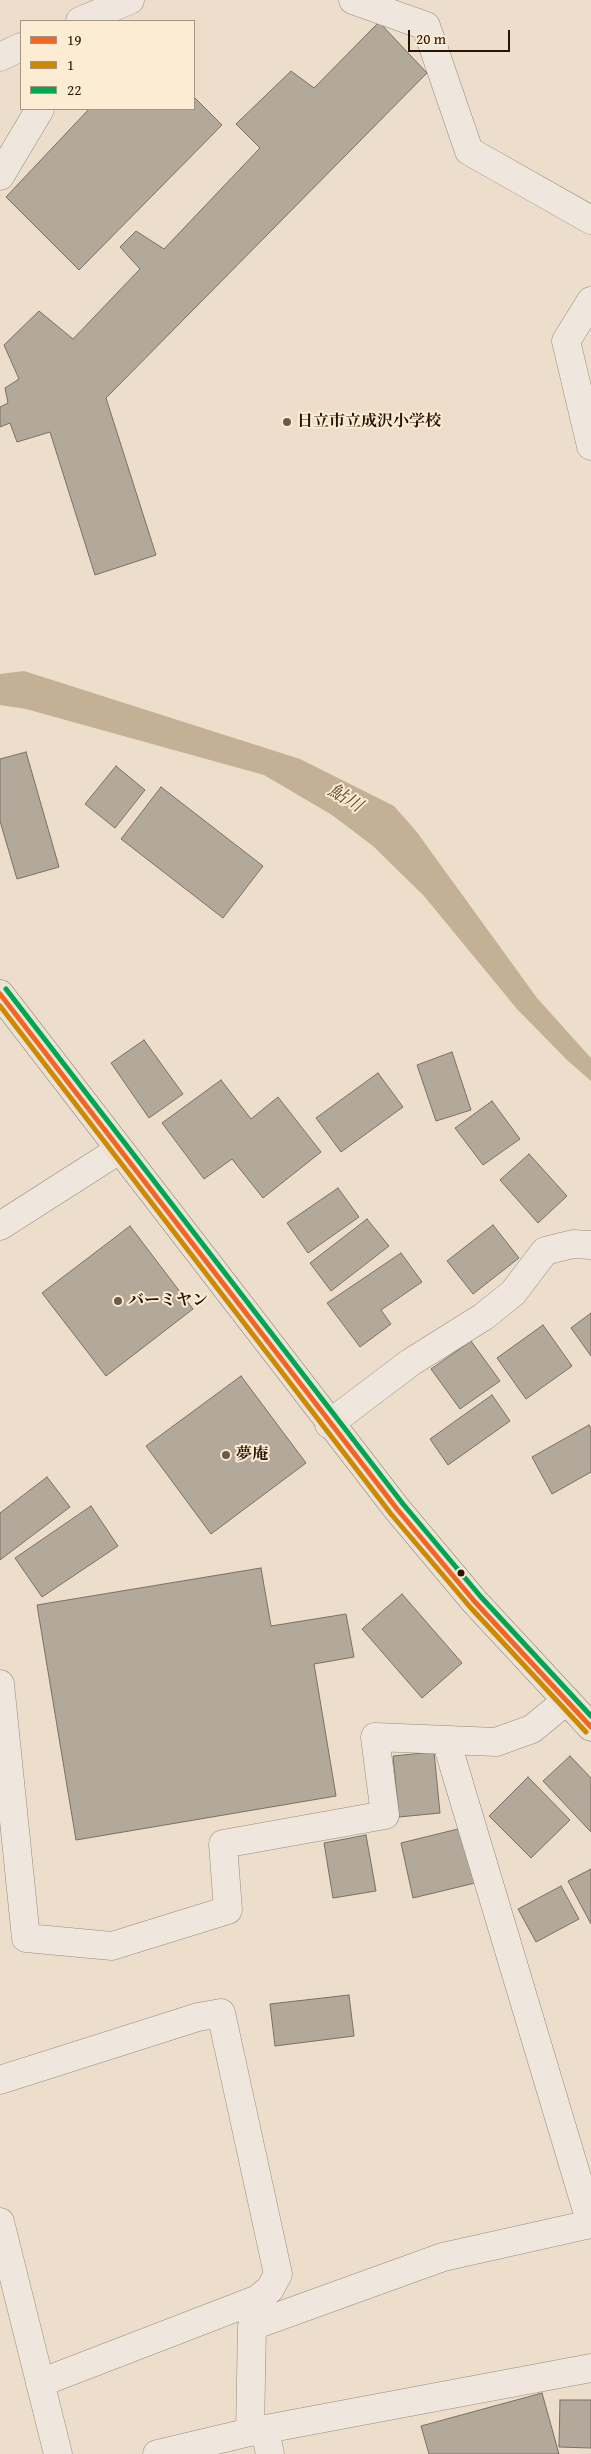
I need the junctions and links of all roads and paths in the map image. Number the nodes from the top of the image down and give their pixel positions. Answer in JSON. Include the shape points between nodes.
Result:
{"nodes":[{"id":1,"x":130,"y":0,"type":"edge"},
{"id":2,"x":353,"y":0,"type":"edge"},
{"id":3,"x":91,"y":14,"type":"edge"},
{"id":4,"x":20,"y":47,"type":"edge"},
{"id":5,"x":0,"y":57,"type":"edge"},
{"id":6,"x":39,"y":110,"type":"edge"},
{"id":7,"x":0,"y":176,"type":"edge"},
{"id":8,"x":591,"y":220,"type":"edge"},
{"id":9,"x":591,"y":301,"type":"edge"},
{"id":10,"x":591,"y":446,"type":"edge"},
{"id":11,"x":0,"y":994,"type":"edge"},
{"id":12,"x":119,"y":1150,"type":"junction"},
{"id":13,"x":0,"y":1226,"type":"edge"},
{"id":14,"x":591,"y":1245,"type":"edge"},
{"id":15,"x":329,"y":1424,"type":"junction"},
{"id":16,"x":0,"y":1684,"type":"edge"},
{"id":17,"x":566,"y":1701,"type":"junction"},
{"id":18,"x":591,"y":1727,"type":"edge"},
{"id":19,"x":446,"y":1740,"type":"junction"},
{"id":20,"x":0,"y":2080,"type":"edge"},
{"id":21,"x":0,"y":2222,"type":"edge"},
{"id":22,"x":591,"y":2224,"type":"edge"},
{"id":23,"x":252,"y":2313,"type":"junction"},
{"id":24,"x":591,"y":2368,"type":"edge"},
{"id":25,"x":40,"y":2383,"type":"junction"},
{"id":26,"x":262,"y":2439,"type":"edge"},
{"id":27,"x":195,"y":2450,"type":"edge"},
{"id":28,"x":58,"y":2454,"type":"edge"},
{"id":29,"x":157,"y":2454,"type":"edge"}],
"edges":[{"from":1,"to":3,"type":"street"},
{"from":2,"to":8,"type":"street","via":[[426,26],[469,150]]},
{"from":4,"to":5,"type":"street"},
{"from":6,"to":7,"type":"street"},
{"from":9,"to":10,"type":"street","via":[[566,341]]},
{"from":11,"to":12,"type":"highway"},
{"from":12,"to":13,"type":"street"},
{"from":12,"to":15,"type":"highway"},
{"from":14,"to":15,"type":"street","via":[[573,1244],[545,1251],[513,1293],[483,1317],[411,1362]]},
{"from":15,"to":17,"type":"highway","via":[[475,1602]]},
{"from":16,"to":19,"type":"street","via":[[26,1938],[112,1946],[228,1910],[223,1844],[385,1814],[375,1737]]},
{"from":17,"to":18,"type":"highway"},
{"from":17,"to":19,"type":"street","via":[[532,1729],[496,1742]]},
{"from":19,"to":22,"type":"street"},
{"from":20,"to":23,"type":"street","via":[[198,2017],[221,2013],[278,2274]]},
{"from":21,"to":25,"type":"street"},
{"from":22,"to":23,"type":"street","via":[[443,2257]]},
{"from":23,"to":25,"type":"street"},
{"from":23,"to":26,"type":"street"},
{"from":24,"to":26,"type":"street"},
{"from":25,"to":28,"type":"street"},
{"from":26,"to":27,"type":"street"},
{"from":27,"to":29,"type":"street"}]}
